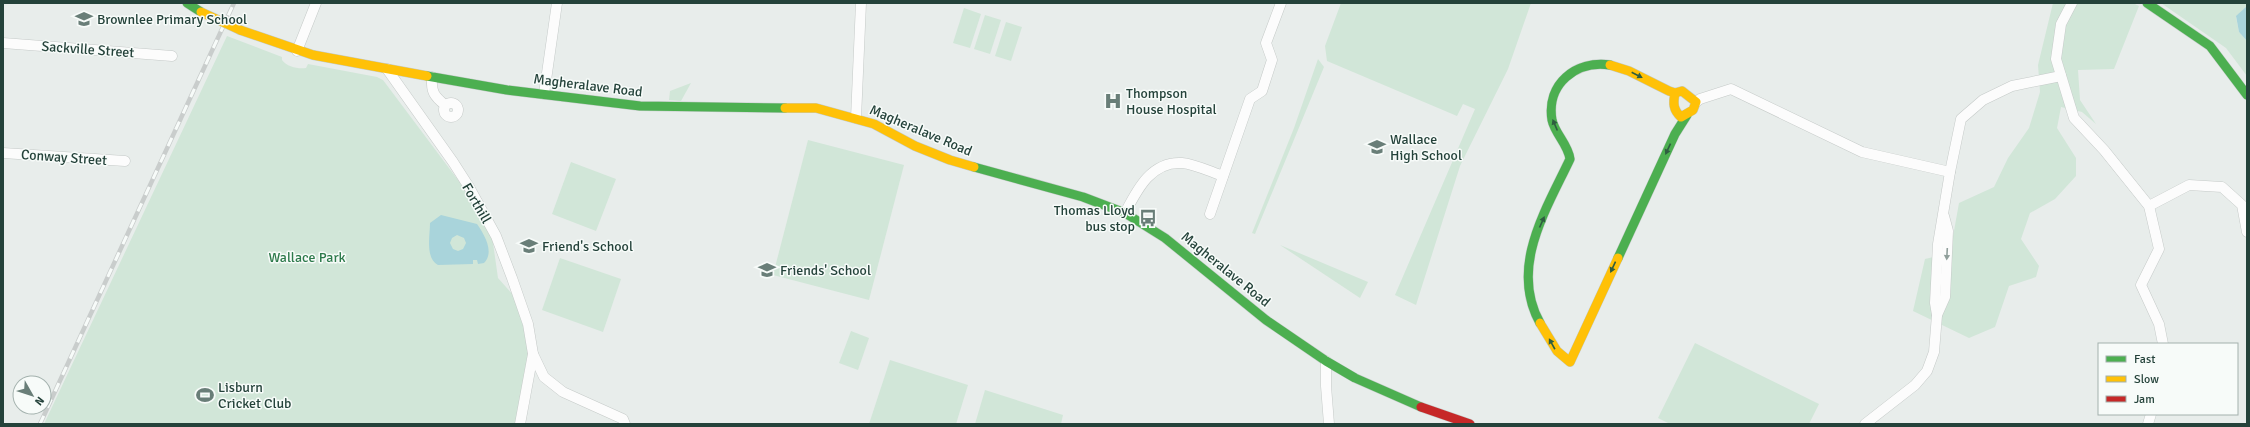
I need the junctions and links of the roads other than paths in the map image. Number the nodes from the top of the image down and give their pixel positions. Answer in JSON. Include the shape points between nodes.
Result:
{"nodes":[{"id":1,"x":187,"y":3,"type":"edge"},
{"id":2,"x":316,"y":3,"type":"edge"},
{"id":3,"x":558,"y":3,"type":"edge"},
{"id":4,"x":861,"y":3,"type":"edge"},
{"id":5,"x":1281,"y":3,"type":"edge"},
{"id":6,"x":2072,"y":3,"type":"edge"},
{"id":7,"x":2147,"y":3,"type":"edge"},
{"id":8,"x":3,"y":43,"type":"edge"},
{"id":9,"x":297,"y":51,"type":"junction"},
{"id":10,"x":172,"y":56,"type":"dead end"},
{"id":11,"x":387,"y":69,"type":"junction"},
{"id":12,"x":2061,"y":76,"type":"junction"},
{"id":13,"x":432,"y":77,"type":"junction"},
{"id":14,"x":1675,"y":93,"type":"junction"},
{"id":15,"x":544,"y":94,"type":"junction"},
{"id":16,"x":2247,"y":95,"type":"edge"},
{"id":17,"x":1696,"y":102,"type":"junction"},
{"id":18,"x":445,"y":106,"type":"dead end"},
{"id":19,"x":1687,"y":115,"type":"junction"},
{"id":20,"x":856,"y":118,"type":"junction"},
{"id":21,"x":3,"y":153,"type":"edge"},
{"id":22,"x":125,"y":161,"type":"dead end"},
{"id":23,"x":1950,"y":172,"type":"junction"},
{"id":24,"x":1223,"y":176,"type":"junction"},
{"id":25,"x":2149,"y":206,"type":"junction"},
{"id":26,"x":1125,"y":213,"type":"junction"},
{"id":27,"x":1210,"y":214,"type":"dead end"},
{"id":28,"x":2247,"y":232,"type":"edge"},
{"id":29,"x":2163,"y":343,"type":"edge"},
{"id":30,"x":533,"y":354,"type":"junction"},
{"id":31,"x":1326,"y":361,"type":"junction"},
{"id":32,"x":1453,"y":422,"type":"edge"},
{"id":33,"x":520,"y":424,"type":"edge"},
{"id":34,"x":625,"y":424,"type":"edge"},
{"id":35,"x":1329,"y":424,"type":"edge"},
{"id":36,"x":1470,"y":424,"type":"edge"},
{"id":37,"x":1865,"y":424,"type":"edge"}],
"edges":[{"from":1,"to":9,"type":"street","name":"Magheralave Road","bridge":true,"via":[[240,30]]},
{"from":2,"to":9,"type":"street"},
{"from":3,"to":15,"type":"street"},
{"from":4,"to":20,"type":"street"},
{"from":5,"to":24,"type":"street","via":[[1266,44],[1272,60],[1262,91],[1250,99]]},
{"from":6,"to":12,"type":"street","via":[[2061,24],[2056,59]]},
{"from":7,"to":16,"type":"street","via":[[2210,46]]},
{"from":8,"to":10,"type":"street","name":"Sackville Street"},
{"from":9,"to":11,"type":"street","name":"Magheralave Road"},
{"from":11,"to":13,"type":"street","name":"Magheralave Road"},
{"from":11,"to":30,"type":"street","name":"Forthill","via":[[453,162],[496,236],[528,324]]},
{"from":12,"to":23,"type":"street","via":[[2012,86],[1983,100],[1961,119]]},
{"from":12,"to":25,"type":"street","via":[[2074,118],[2104,150]]},
{"from":13,"to":15,"type":"street","name":"Magheralave Road"},
{"from":13,"to":18,"type":"street","via":[[434,96]]},
{"from":14,"to":17,"type":"street","via":[[1682,91]]},
{"from":14,"to":19,"type":"street","via":[[1674,109],[1681,117]]},
{"from":19,"to":14,"type":"street","one_way":true,"via":[[1675,134],[1570,362],[1558,354],[1552,345],[1530,302],[1527,282],[1528,263],[1537,233],[1570,160],[1570,151],[1552,121],[1554,94],[1566,77],[1575,69],[1587,64],[1623,68]]},
{"from":15,"to":20,"type":"street","name":"Magheralave Road","via":[[640,106],[808,107]]},
{"from":17,"to":19,"type":"street","via":[[1694,110]]},
{"from":17,"to":23,"type":"street","via":[[1731,89],[1862,152]]},
{"from":20,"to":26,"type":"street","name":"Magheralave Road","via":[[875,124],[915,146],[950,160],[1083,197]]},
{"from":21,"to":22,"type":"street","name":"Conway Street"},
{"from":23,"to":37,"type":"street","via":[[1938,244],[1934,352],[1927,371],[1915,385]]},
{"from":24,"to":26,"type":"street","via":[[1182,163],[1166,165],[1154,170],[1137,190]]},
{"from":24,"to":27,"type":"street"},
{"from":25,"to":28,"type":"street","via":[[2189,185],[2222,187],[2242,205]]},
{"from":25,"to":29,"type":"street","via":[[2159,250],[2141,285],[2159,324]]},
{"from":26,"to":31,"type":"street","name":"Magheralave Road","via":[[1165,238],[1262,317]]},
{"from":30,"to":33,"type":"street","name":"Forthill"},
{"from":30,"to":34,"type":"street","name":"Forthill","via":[[544,377],[563,392],[623,419]]},
{"from":31,"to":32,"type":"street","name":"Magheralave Road","via":[[1385,392]]},
{"from":31,"to":35,"type":"street"},
{"from":32,"to":36,"type":"street","name":"Magheralave Road"}]}
